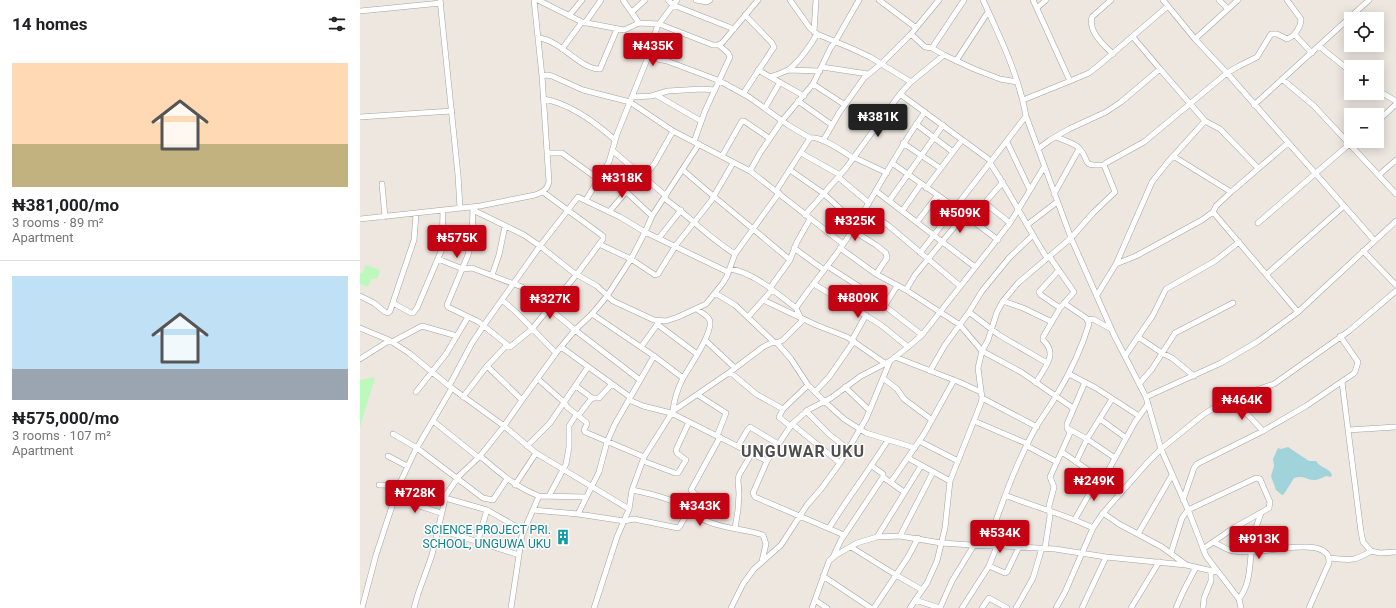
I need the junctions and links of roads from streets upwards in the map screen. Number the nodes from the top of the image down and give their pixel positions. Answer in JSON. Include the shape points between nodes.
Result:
{"nodes":[{"id":1,"x":534,"y":0,"type":"edge"},
{"id":2,"x":538,"y":0,"type":"edge"},
{"id":3,"x":582,"y":0,"type":"edge"},
{"id":4,"x":601,"y":0,"type":"edge"},
{"id":5,"x":623,"y":0,"type":"edge"},
{"id":6,"x":646,"y":0,"type":"edge"},
{"id":7,"x":668,"y":0,"type":"edge"},
{"id":8,"x":677,"y":0,"type":"edge"},
{"id":9,"x":696,"y":0,"type":"edge"},
{"id":10,"x":710,"y":0,"type":"edge"},
{"id":11,"x":758,"y":0,"type":"edge"},
{"id":12,"x":790,"y":0,"type":"edge"},
{"id":13,"x":816,"y":0,"type":"edge"},
{"id":14,"x":859,"y":0,"type":"edge"},
{"id":15,"x":879,"y":0,"type":"edge"},
{"id":16,"x":939,"y":0,"type":"edge"},
{"id":17,"x":964,"y":0,"type":"edge"},
{"id":18,"x":983,"y":0,"type":"edge"},
{"id":19,"x":1034,"y":0,"type":"edge"},
{"id":20,"x":1046,"y":0,"type":"edge"},
{"id":21,"x":1111,"y":0,"type":"edge"},
{"id":22,"x":1163,"y":0,"type":"edge"},
{"id":23,"x":1219,"y":0,"type":"edge"},
{"id":24,"x":1238,"y":0,"type":"edge"},
{"id":25,"x":1287,"y":0,"type":"edge"},
{"id":26,"x":1369,"y":0,"type":"edge"},
{"id":27,"x":441,"y":1,"type":"edge"},
{"id":28,"x":673,"y":5,"type":"junction"},
{"id":29,"x":1168,"y":6,"type":"junction"},
{"id":30,"x":1037,"y":8,"type":"junction"},
{"id":31,"x":1228,"y":9,"type":"junction"},
{"id":32,"x":360,"y":11,"type":"edge"},
{"id":33,"x":632,"y":12,"type":"junction"},
{"id":34,"x":988,"y":12,"type":"junction"},
{"id":35,"x":745,"y":15,"type":"junction"},
{"id":36,"x":569,"y":16,"type":"junction"},
{"id":37,"x":583,"y":23,"type":"junction"},
{"id":38,"x":639,"y":23,"type":"junction"},
{"id":39,"x":658,"y":24,"type":"junction"},
{"id":40,"x":915,"y":27,"type":"junction"},
{"id":41,"x":618,"y":29,"type":"junction"},
{"id":42,"x":734,"y":29,"type":"junction"},
{"id":43,"x":816,"y":33,"type":"junction"},
{"id":44,"x":911,"y":34,"type":"junction"},
{"id":45,"x":1295,"y":35,"type":"junction"},
{"id":46,"x":1133,"y":37,"type":"junction"},
{"id":47,"x":538,"y":38,"type":"junction"},
{"id":48,"x":1195,"y":39,"type":"junction"},
{"id":49,"x":835,"y":42,"type":"junction"},
{"id":50,"x":719,"y":45,"type":"junction"},
{"id":51,"x":1319,"y":46,"type":"junction"},
{"id":52,"x":932,"y":48,"type":"junction"},
{"id":53,"x":562,"y":49,"type":"junction"},
{"id":54,"x":1312,"y":53,"type":"junction"},
{"id":55,"x":1113,"y":54,"type":"junction"},
{"id":56,"x":944,"y":55,"type":"junction"},
{"id":57,"x":648,"y":57,"type":"junction"},
{"id":58,"x":956,"y":61,"type":"junction"},
{"id":59,"x":881,"y":64,"type":"junction"},
{"id":60,"x":1344,"y":66,"type":"edge"},
{"id":61,"x":821,"y":69,"type":"junction"},
{"id":62,"x":1160,"y":69,"type":"junction"},
{"id":63,"x":758,"y":70,"type":"junction"},
{"id":64,"x":788,"y":70,"type":"junction"},
{"id":65,"x":1227,"y":73,"type":"junction"},
{"id":66,"x":868,"y":74,"type":"junction"},
{"id":67,"x":542,"y":76,"type":"junction"},
{"id":68,"x":770,"y":77,"type":"junction"},
{"id":69,"x":1282,"y":79,"type":"junction"},
{"id":70,"x":720,"y":81,"type":"junction"},
{"id":71,"x":1070,"y":81,"type":"junction"},
{"id":72,"x":780,"y":82,"type":"junction"},
{"id":73,"x":911,"y":82,"type":"junction"},
{"id":74,"x":1017,"y":82,"type":"junction"},
{"id":75,"x":813,"y":84,"type":"junction"},
{"id":76,"x":715,"y":90,"type":"junction"},
{"id":77,"x":743,"y":94,"type":"junction"},
{"id":78,"x":900,"y":94,"type":"junction"},
{"id":79,"x":1384,"y":94,"type":"edge"},
{"id":80,"x":656,"y":95,"type":"junction"},
{"id":81,"x":804,"y":96,"type":"junction"},
{"id":82,"x":544,"y":99,"type":"junction"},
{"id":83,"x":631,"y":100,"type":"junction"},
{"id":84,"x":1023,"y":100,"type":"junction"},
{"id":85,"x":1396,"y":100,"type":"edge"},
{"id":86,"x":798,"y":101,"type":"junction"},
{"id":87,"x":1191,"y":103,"type":"junction"},
{"id":88,"x":1396,"y":104,"type":"edge"},
{"id":89,"x":845,"y":105,"type":"junction"},
{"id":90,"x":1254,"y":105,"type":"junction"},
{"id":91,"x":764,"y":108,"type":"junction"},
{"id":92,"x":452,"y":111,"type":"junction"},
{"id":93,"x":925,"y":112,"type":"junction"},
{"id":94,"x":1384,"y":115,"type":"edge"},
{"id":95,"x":1026,"y":116,"type":"junction"},
{"id":96,"x":360,"y":117,"type":"edge"},
{"id":97,"x":782,"y":120,"type":"junction"},
{"id":98,"x":701,"y":121,"type":"junction"},
{"id":99,"x":1205,"y":121,"type":"junction"},
{"id":100,"x":916,"y":124,"type":"junction"},
{"id":101,"x":832,"y":125,"type":"junction"},
{"id":102,"x":944,"y":125,"type":"junction"},
{"id":103,"x":673,"y":131,"type":"junction"},
{"id":104,"x":1344,"y":134,"type":"edge"},
{"id":105,"x":1056,"y":136,"type":"junction"},
{"id":106,"x":770,"y":138,"type":"junction"},
{"id":107,"x":810,"y":138,"type":"junction"},
{"id":108,"x":934,"y":138,"type":"junction"},
{"id":109,"x":615,"y":140,"type":"junction"},
{"id":110,"x":962,"y":140,"type":"junction"},
{"id":111,"x":823,"y":141,"type":"junction"},
{"id":112,"x":1007,"y":142,"type":"junction"},
{"id":113,"x":696,"y":143,"type":"junction"},
{"id":114,"x":903,"y":143,"type":"junction"},
{"id":115,"x":1288,"y":143,"type":"junction"},
{"id":116,"x":1345,"y":148,"type":"edge"},
{"id":117,"x":1357,"y":148,"type":"edge"},
{"id":118,"x":1038,"y":149,"type":"junction"},
{"id":119,"x":1079,"y":149,"type":"junction"},
{"id":120,"x":613,"y":151,"type":"junction"},
{"id":121,"x":953,"y":152,"type":"junction"},
{"id":122,"x":547,"y":153,"type":"junction"},
{"id":123,"x":801,"y":153,"type":"junction"},
{"id":124,"x":921,"y":155,"type":"junction"},
{"id":125,"x":722,"y":156,"type":"junction"},
{"id":126,"x":1173,"y":156,"type":"junction"},
{"id":127,"x":853,"y":158,"type":"junction"},
{"id":128,"x":1396,"y":160,"type":"edge"},
{"id":129,"x":991,"y":162,"type":"junction"},
{"id":130,"x":733,"y":163,"type":"junction"},
{"id":131,"x":892,"y":163,"type":"junction"},
{"id":132,"x":1104,"y":165,"type":"junction"},
{"id":133,"x":1044,"y":166,"type":"junction"},
{"id":134,"x":940,"y":168,"type":"junction"},
{"id":135,"x":1258,"y":168,"type":"junction"},
{"id":136,"x":603,"y":170,"type":"junction"},
{"id":137,"x":683,"y":170,"type":"junction"},
{"id":138,"x":790,"y":170,"type":"junction"},
{"id":139,"x":750,"y":171,"type":"junction"},
{"id":140,"x":887,"y":173,"type":"junction"},
{"id":141,"x":907,"y":174,"type":"junction"},
{"id":142,"x":1316,"y":174,"type":"junction"},
{"id":143,"x":1379,"y":175,"type":"junction"},
{"id":144,"x":839,"y":176,"type":"junction"},
{"id":145,"x":644,"y":177,"type":"junction"},
{"id":146,"x":598,"y":179,"type":"junction"},
{"id":147,"x":1003,"y":182,"type":"junction"},
{"id":148,"x":382,"y":184,"type":"dead end"},
{"id":149,"x":921,"y":184,"type":"junction"},
{"id":150,"x":926,"y":188,"type":"junction"},
{"id":151,"x":1030,"y":190,"type":"junction"},
{"id":152,"x":876,"y":191,"type":"junction"},
{"id":153,"x":542,"y":192,"type":"junction"},
{"id":154,"x":626,"y":192,"type":"junction"},
{"id":155,"x":777,"y":192,"type":"junction"},
{"id":156,"x":824,"y":192,"type":"junction"},
{"id":157,"x":1231,"y":192,"type":"junction"},
{"id":158,"x":1054,"y":194,"type":"junction"},
{"id":159,"x":1396,"y":194,"type":"edge"},
{"id":160,"x":713,"y":196,"type":"junction"},
{"id":161,"x":937,"y":196,"type":"junction"},
{"id":162,"x":665,"y":197,"type":"junction"},
{"id":163,"x":586,"y":200,"type":"junction"},
{"id":164,"x":889,"y":201,"type":"junction"},
{"id":165,"x":1057,"y":202,"type":"junction"},
{"id":166,"x":869,"y":203,"type":"junction"},
{"id":167,"x":985,"y":203,"type":"junction"},
{"id":168,"x":1344,"y":206,"type":"junction"},
{"id":169,"x":460,"y":208,"type":"junction"},
{"id":170,"x":473,"y":208,"type":"junction"},
{"id":171,"x":956,"y":208,"type":"junction"},
{"id":172,"x":865,"y":209,"type":"junction"},
{"id":173,"x":1019,"y":209,"type":"junction"},
{"id":174,"x":443,"y":210,"type":"junction"},
{"id":175,"x":567,"y":210,"type":"junction"},
{"id":176,"x":680,"y":210,"type":"junction"},
{"id":177,"x":903,"y":210,"type":"junction"},
{"id":178,"x":609,"y":212,"type":"junction"},
{"id":179,"x":1213,"y":212,"type":"junction"},
{"id":180,"x":416,"y":214,"type":"junction"},
{"id":181,"x":805,"y":215,"type":"junction"},
{"id":182,"x":964,"y":215,"type":"junction"},
{"id":183,"x":652,"y":216,"type":"junction"},
{"id":184,"x":385,"y":217,"type":"junction"},
{"id":185,"x":360,"y":219,"type":"edge"},
{"id":186,"x":810,"y":219,"type":"junction"},
{"id":187,"x":972,"y":221,"type":"junction"},
{"id":188,"x":1396,"y":221,"type":"edge"},
{"id":189,"x":694,"y":222,"type":"junction"},
{"id":190,"x":857,"y":222,"type":"junction"},
{"id":191,"x":917,"y":222,"type":"junction"},
{"id":192,"x":1010,"y":223,"type":"junction"},
{"id":193,"x":1258,"y":223,"type":"dead end"},
{"id":194,"x":1027,"y":225,"type":"junction"},
{"id":195,"x":505,"y":226,"type":"junction"},
{"id":196,"x":754,"y":229,"type":"junction"},
{"id":197,"x":852,"y":230,"type":"junction"},
{"id":198,"x":645,"y":232,"type":"junction"},
{"id":199,"x":934,"y":235,"type":"junction"},
{"id":200,"x":1032,"y":236,"type":"junction"},
{"id":201,"x":659,"y":238,"type":"junction"},
{"id":202,"x":1071,"y":238,"type":"junction"},
{"id":203,"x":998,"y":240,"type":"junction"},
{"id":204,"x":1374,"y":240,"type":"junction"},
{"id":205,"x":943,"y":242,"type":"junction"},
{"id":206,"x":1239,"y":242,"type":"junction"},
{"id":207,"x":599,"y":244,"type":"junction"},
{"id":208,"x":540,"y":246,"type":"junction"},
{"id":209,"x":676,"y":246,"type":"junction"},
{"id":210,"x":842,"y":246,"type":"junction"},
{"id":211,"x":794,"y":248,"type":"junction"},
{"id":212,"x":1363,"y":251,"type":"junction"},
{"id":213,"x":920,"y":253,"type":"junction"},
{"id":214,"x":735,"y":254,"type":"junction"},
{"id":215,"x":1048,"y":257,"type":"junction"},
{"id":216,"x":438,"y":259,"type":"junction"},
{"id":217,"x":631,"y":259,"type":"junction"},
{"id":218,"x":928,"y":259,"type":"junction"},
{"id":219,"x":790,"y":260,"type":"junction"},
{"id":220,"x":1116,"y":264,"type":"junction"},
{"id":221,"x":975,"y":267,"type":"junction"},
{"id":222,"x":826,"y":268,"type":"junction"},
{"id":223,"x":463,"y":269,"type":"junction"},
{"id":224,"x":729,"y":270,"type":"junction"},
{"id":225,"x":1059,"y":270,"type":"junction"},
{"id":226,"x":577,"y":274,"type":"junction"},
{"id":227,"x":876,"y":274,"type":"junction"},
{"id":228,"x":1267,"y":274,"type":"junction"},
{"id":229,"x":492,"y":275,"type":"junction"},
{"id":230,"x":513,"y":284,"type":"junction"},
{"id":231,"x":814,"y":284,"type":"junction"},
{"id":232,"x":1396,"y":284,"type":"edge"},
{"id":233,"x":898,"y":286,"type":"junction"},
{"id":234,"x":960,"y":286,"type":"junction"},
{"id":235,"x":771,"y":289,"type":"junction"},
{"id":236,"x":906,"y":290,"type":"junction"},
{"id":237,"x":1396,"y":291,"type":"edge"},
{"id":238,"x":715,"y":293,"type":"junction"},
{"id":239,"x":360,"y":296,"type":"edge"},
{"id":240,"x":607,"y":296,"type":"junction"},
{"id":241,"x":1097,"y":296,"type":"junction"},
{"id":242,"x":502,"y":300,"type":"junction"},
{"id":243,"x":763,"y":300,"type":"junction"},
{"id":244,"x":1003,"y":301,"type":"junction"},
{"id":245,"x":393,"y":303,"type":"junction"},
{"id":246,"x":1064,"y":303,"type":"junction"},
{"id":247,"x":1233,"y":303,"type":"dead end"},
{"id":248,"x":885,"y":305,"type":"junction"},
{"id":249,"x":796,"y":308,"type":"junction"},
{"id":250,"x":1060,"y":308,"type":"junction"},
{"id":251,"x":549,"y":309,"type":"junction"},
{"id":252,"x":697,"y":309,"type":"junction"},
{"id":253,"x":940,"y":312,"type":"junction"},
{"id":254,"x":969,"y":312,"type":"junction"},
{"id":255,"x":1298,"y":312,"type":"junction"},
{"id":256,"x":592,"y":314,"type":"junction"},
{"id":257,"x":866,"y":314,"type":"junction"},
{"id":258,"x":468,"y":317,"type":"junction"},
{"id":259,"x":748,"y":317,"type":"junction"},
{"id":260,"x":802,"y":318,"type":"junction"},
{"id":261,"x":1087,"y":320,"type":"junction"},
{"id":262,"x":1052,"y":322,"type":"junction"},
{"id":263,"x":658,"y":323,"type":"junction"},
{"id":264,"x":484,"y":325,"type":"junction"},
{"id":265,"x":960,"y":325,"type":"junction"},
{"id":266,"x":360,"y":328,"type":"edge"},
{"id":267,"x":532,"y":329,"type":"junction"},
{"id":268,"x":1111,"y":329,"type":"junction"},
{"id":269,"x":575,"y":330,"type":"junction"},
{"id":270,"x":992,"y":330,"type":"junction"},
{"id":271,"x":922,"y":335,"type":"junction"},
{"id":272,"x":457,"y":336,"type":"junction"},
{"id":273,"x":1340,"y":336,"type":"junction"},
{"id":274,"x":1138,"y":337,"type":"junction"},
{"id":275,"x":705,"y":340,"type":"junction"},
{"id":276,"x":853,"y":341,"type":"junction"},
{"id":277,"x":392,"y":342,"type":"junction"},
{"id":278,"x":776,"y":343,"type":"junction"},
{"id":279,"x":507,"y":345,"type":"junction"},
{"id":280,"x":562,"y":347,"type":"junction"},
{"id":281,"x":641,"y":347,"type":"junction"},
{"id":282,"x":908,"y":348,"type":"junction"},
{"id":283,"x":982,"y":351,"type":"junction"},
{"id":284,"x":556,"y":353,"type":"junction"},
{"id":285,"x":1162,"y":353,"type":"junction"},
{"id":286,"x":697,"y":354,"type":"junction"},
{"id":287,"x":654,"y":356,"type":"junction"},
{"id":288,"x":1124,"y":356,"type":"junction"},
{"id":289,"x":360,"y":359,"type":"edge"},
{"id":290,"x":890,"y":361,"type":"junction"},
{"id":291,"x":1047,"y":363,"type":"junction"},
{"id":292,"x":487,"y":366,"type":"junction"},
{"id":293,"x":588,"y":367,"type":"junction"},
{"id":294,"x":735,"y":368,"type":"junction"},
{"id":295,"x":930,"y":371,"type":"junction"},
{"id":296,"x":433,"y":372,"type":"junction"},
{"id":297,"x":730,"y":372,"type":"junction"},
{"id":298,"x":1069,"y":374,"type":"junction"},
{"id":299,"x":1194,"y":376,"type":"junction"},
{"id":300,"x":683,"y":378,"type":"junction"},
{"id":301,"x":883,"y":378,"type":"junction"},
{"id":302,"x":538,"y":379,"type":"junction"},
{"id":303,"x":640,"y":380,"type":"junction"},
{"id":304,"x":954,"y":380,"type":"junction"},
{"id":305,"x":1086,"y":382,"type":"junction"},
{"id":306,"x":1342,"y":382,"type":"junction"},
{"id":307,"x":1036,"y":383,"type":"junction"},
{"id":308,"x":612,"y":384,"type":"junction"},
{"id":309,"x":1139,"y":384,"type":"junction"},
{"id":310,"x":808,"y":385,"type":"junction"},
{"id":311,"x":576,"y":386,"type":"junction"},
{"id":312,"x":451,"y":387,"type":"junction"},
{"id":313,"x":845,"y":387,"type":"junction"},
{"id":314,"x":416,"y":392,"type":"dead end"},
{"id":315,"x":815,"y":392,"type":"junction"},
{"id":316,"x":981,"y":392,"type":"junction"},
{"id":317,"x":698,"y":395,"type":"junction"},
{"id":318,"x":464,"y":396,"type":"junction"},
{"id":319,"x":1056,"y":397,"type":"junction"},
{"id":320,"x":1146,"y":397,"type":"junction"},
{"id":321,"x":592,"y":398,"type":"junction"},
{"id":322,"x":629,"y":398,"type":"junction"},
{"id":323,"x":982,"y":398,"type":"junction"},
{"id":324,"x":1232,"y":398,"type":"junction"},
{"id":325,"x":1112,"y":399,"type":"junction"},
{"id":326,"x":522,"y":400,"type":"junction"},
{"id":327,"x":824,"y":401,"type":"junction"},
{"id":328,"x":565,"y":403,"type":"junction"},
{"id":329,"x":1148,"y":404,"type":"junction"},
{"id":330,"x":1073,"y":408,"type":"junction"},
{"id":331,"x":783,"y":409,"type":"junction"},
{"id":332,"x":869,"y":410,"type":"junction"},
{"id":333,"x":806,"y":411,"type":"junction"},
{"id":334,"x":672,"y":412,"type":"junction"},
{"id":335,"x":577,"y":415,"type":"junction"},
{"id":336,"x":1139,"y":416,"type":"junction"},
{"id":337,"x":1100,"y":419,"type":"junction"},
{"id":338,"x":932,"y":420,"type":"junction"},
{"id":339,"x":433,"y":421,"type":"junction"},
{"id":340,"x":974,"y":421,"type":"junction"},
{"id":341,"x":689,"y":422,"type":"junction"},
{"id":342,"x":791,"y":425,"type":"junction"},
{"id":343,"x":504,"y":426,"type":"junction"},
{"id":344,"x":1036,"y":426,"type":"junction"},
{"id":345,"x":1396,"y":427,"type":"edge"},
{"id":346,"x":1066,"y":428,"type":"junction"},
{"id":347,"x":859,"y":429,"type":"junction"},
{"id":348,"x":1348,"y":430,"type":"junction"},
{"id":349,"x":1263,"y":431,"type":"junction"},
{"id":350,"x":393,"y":434,"type":"dead end"},
{"id":351,"x":718,"y":437,"type":"junction"},
{"id":352,"x":1126,"y":438,"type":"junction"},
{"id":353,"x":1087,"y":439,"type":"junction"},
{"id":354,"x":888,"y":440,"type":"junction"},
{"id":355,"x":919,"y":441,"type":"junction"},
{"id":356,"x":608,"y":442,"type":"junction"},
{"id":357,"x":778,"y":444,"type":"junction"},
{"id":358,"x":1027,"y":445,"type":"junction"},
{"id":359,"x":527,"y":446,"type":"junction"},
{"id":360,"x":738,"y":446,"type":"junction"},
{"id":361,"x":417,"y":448,"type":"junction"},
{"id":362,"x":915,"y":448,"type":"junction"},
{"id":363,"x":848,"y":449,"type":"junction"},
{"id":364,"x":1161,"y":449,"type":"junction"},
{"id":365,"x":1062,"y":452,"type":"junction"},
{"id":366,"x":536,"y":453,"type":"junction"},
{"id":367,"x":752,"y":454,"type":"junction"},
{"id":368,"x":388,"y":456,"type":"dead end"},
{"id":369,"x":479,"y":457,"type":"junction"},
{"id":370,"x":908,"y":458,"type":"junction"},
{"id":371,"x":1115,"y":458,"type":"junction"},
{"id":372,"x":643,"y":459,"type":"junction"},
{"id":373,"x":767,"y":461,"type":"junction"},
{"id":374,"x":958,"y":461,"type":"junction"},
{"id":375,"x":1058,"y":462,"type":"junction"},
{"id":376,"x":1076,"y":462,"type":"junction"},
{"id":377,"x":840,"y":463,"type":"junction"},
{"id":378,"x":408,"y":466,"type":"junction"},
{"id":379,"x":872,"y":466,"type":"junction"},
{"id":380,"x":921,"y":466,"type":"junction"},
{"id":381,"x":564,"y":470,"type":"junction"},
{"id":382,"x":933,"y":472,"type":"junction"},
{"id":383,"x":1172,"y":475,"type":"junction"},
{"id":384,"x":883,"y":477,"type":"junction"},
{"id":385,"x":1101,"y":478,"type":"junction"},
{"id":386,"x":457,"y":479,"type":"junction"},
{"id":387,"x":507,"y":479,"type":"junction"},
{"id":388,"x":950,"y":481,"type":"junction"},
{"id":389,"x":891,"y":482,"type":"junction"},
{"id":390,"x":515,"y":484,"type":"junction"},
{"id":391,"x":380,"y":485,"type":"dead end"},
{"id":392,"x":399,"y":485,"type":"junction"},
{"id":393,"x":592,"y":486,"type":"junction"},
{"id":394,"x":632,"y":490,"type":"junction"},
{"id":395,"x":904,"y":492,"type":"junction"},
{"id":396,"x":1121,"y":493,"type":"junction"},
{"id":397,"x":1005,"y":495,"type":"junction"},
{"id":398,"x":539,"y":496,"type":"junction"},
{"id":399,"x":549,"y":496,"type":"junction"},
{"id":400,"x":585,"y":497,"type":"junction"},
{"id":401,"x":395,"y":498,"type":"junction"},
{"id":402,"x":445,"y":498,"type":"junction"},
{"id":403,"x":1183,"y":500,"type":"junction"},
{"id":404,"x":629,"y":509,"type":"junction"},
{"id":405,"x":486,"y":510,"type":"junction"},
{"id":406,"x":533,"y":510,"type":"junction"},
{"id":407,"x":690,"y":510,"type":"junction"},
{"id":408,"x":1188,"y":510,"type":"junction"},
{"id":409,"x":1050,"y":511,"type":"junction"},
{"id":410,"x":441,"y":513,"type":"junction"},
{"id":411,"x":1103,"y":513,"type":"junction"},
{"id":412,"x":1261,"y":513,"type":"junction"},
{"id":413,"x":578,"y":514,"type":"junction"},
{"id":414,"x":800,"y":515,"type":"junction"},
{"id":415,"x":1075,"y":519,"type":"junction"},
{"id":416,"x":624,"y":521,"type":"junction"},
{"id":417,"x":735,"y":528,"type":"junction"},
{"id":418,"x":829,"y":528,"type":"junction"},
{"id":419,"x":1093,"y":528,"type":"junction"},
{"id":420,"x":438,"y":529,"type":"junction"},
{"id":421,"x":524,"y":531,"type":"junction"},
{"id":422,"x":1138,"y":534,"type":"junction"},
{"id":423,"x":844,"y":535,"type":"junction"},
{"id":424,"x":900,"y":536,"type":"junction"},
{"id":425,"x":877,"y":537,"type":"junction"},
{"id":426,"x":918,"y":538,"type":"junction"},
{"id":427,"x":478,"y":540,"type":"junction"},
{"id":428,"x":941,"y":542,"type":"junction"},
{"id":429,"x":1213,"y":542,"type":"junction"},
{"id":430,"x":974,"y":545,"type":"junction"},
{"id":431,"x":987,"y":546,"type":"junction"},
{"id":432,"x":997,"y":546,"type":"junction"},
{"id":433,"x":1020,"y":546,"type":"junction"},
{"id":434,"x":851,"y":547,"type":"junction"},
{"id":435,"x":1043,"y":548,"type":"junction"},
{"id":436,"x":1204,"y":550,"type":"junction"},
{"id":437,"x":1251,"y":551,"type":"junction"},
{"id":438,"x":1082,"y":552,"type":"junction"},
{"id":439,"x":1371,"y":552,"type":"junction"},
{"id":440,"x":1396,"y":552,"type":"edge"},
{"id":441,"x":1171,"y":553,"type":"junction"},
{"id":442,"x":519,"y":555,"type":"junction"},
{"id":443,"x":1106,"y":557,"type":"junction"},
{"id":444,"x":832,"y":558,"type":"junction"},
{"id":445,"x":1330,"y":558,"type":"junction"},
{"id":446,"x":762,"y":562,"type":"junction"},
{"id":447,"x":1159,"y":562,"type":"junction"},
{"id":448,"x":1186,"y":565,"type":"junction"},
{"id":449,"x":989,"y":566,"type":"junction"},
{"id":450,"x":1196,"y":567,"type":"junction"},
{"id":451,"x":1211,"y":570,"type":"junction"},
{"id":452,"x":1217,"y":572,"type":"junction"},
{"id":453,"x":896,"y":575,"type":"junction"},
{"id":454,"x":823,"y":576,"type":"junction"},
{"id":455,"x":922,"y":590,"type":"junction"},
{"id":456,"x":1240,"y":599,"type":"junction"},
{"id":457,"x":815,"y":600,"type":"junction"},
{"id":458,"x":915,"y":600,"type":"junction"},
{"id":459,"x":362,"y":608,"type":"edge"},
{"id":460,"x":414,"y":608,"type":"edge"},
{"id":461,"x":511,"y":608,"type":"edge"},
{"id":462,"x":594,"y":608,"type":"edge"},
{"id":463,"x":731,"y":608,"type":"edge"},
{"id":464,"x":812,"y":608,"type":"edge"},
{"id":465,"x":827,"y":608,"type":"edge"},
{"id":466,"x":873,"y":608,"type":"edge"},
{"id":467,"x":910,"y":608,"type":"edge"},
{"id":468,"x":940,"y":608,"type":"edge"},
{"id":469,"x":962,"y":608,"type":"edge"},
{"id":470,"x":982,"y":608,"type":"edge"},
{"id":471,"x":1007,"y":608,"type":"edge"},
{"id":472,"x":1016,"y":608,"type":"edge"},
{"id":473,"x":1056,"y":608,"type":"edge"},
{"id":474,"x":1082,"y":608,"type":"edge"},
{"id":475,"x":1131,"y":608,"type":"edge"},
{"id":476,"x":1176,"y":608,"type":"edge"},
{"id":477,"x":1203,"y":608,"type":"edge"},
{"id":478,"x":1241,"y":608,"type":"edge"},
{"id":479,"x":1309,"y":608,"type":"edge"}],
"edges":[{"from":1,"to":47,"type":"street"},
{"from":2,"to":36,"type":"street"},
{"from":3,"to":36,"type":"street"},
{"from":4,"to":37,"type":"street"},
{"from":5,"to":33,"type":"street"},
{"from":6,"to":33,"type":"street"},
{"from":7,"to":28,"type":"street"},
{"from":8,"to":28,"type":"street"},
{"from":9,"to":10,"type":"street"},
{"from":11,"to":35,"type":"street"},
{"from":12,"to":43,"type":"street"},
{"from":13,"to":43,"type":"street"},
{"from":14,"to":49,"type":"street"},
{"from":15,"to":40,"type":"street"},
{"from":16,"to":40,"type":"street"},
{"from":17,"to":52,"type":"street"},
{"from":18,"to":34,"type":"street"},
{"from":19,"to":30,"type":"street"},
{"from":20,"to":30,"type":"street"},
{"from":21,"to":55,"type":"street","via":[[1092,18],[1091,24],[1095,33]]},
{"from":22,"to":29,"type":"street"},
{"from":23,"to":31,"type":"street"},
{"from":24,"to":31,"type":"street"},
{"from":25,"to":45,"type":"street","via":[[1301,19]]},
{"from":26,"to":51,"type":"street"},
{"from":27,"to":32,"type":"street"},
{"from":27,"to":92,"type":"street"},
{"from":28,"to":39,"type":"street"},
{"from":28,"to":42,"type":"street"},
{"from":29,"to":46,"type":"street"},
{"from":29,"to":48,"type":"street"},
{"from":30,"to":71,"type":"street"},
{"from":31,"to":48,"type":"street"},
{"from":33,"to":38,"type":"street"},
{"from":34,"to":58,"type":"street"},
{"from":34,"to":74,"type":"street"},
{"from":35,"to":42,"type":"street"},
{"from":35,"to":63,"type":"street","via":[[773,45],[773,49]]},
{"from":36,"to":37,"type":"street"},
{"from":37,"to":41,"type":"street"},
{"from":37,"to":53,"type":"street"},
{"from":38,"to":39,"type":"street"},
{"from":38,"to":41,"type":"street","via":[[626,30]]},
{"from":39,"to":50,"type":"street"},
{"from":39,"to":57,"type":"street"},
{"from":40,"to":44,"type":"street"},
{"from":41,"to":53,"type":"street","via":[[600,69],[588,66]]},
{"from":42,"to":50,"type":"street"},
{"from":43,"to":49,"type":"street"},
{"from":43,"to":64,"type":"street","via":[[813,41]]},
{"from":44,"to":52,"type":"street","via":[[926,47]]},
{"from":44,"to":59,"type":"street"},
{"from":45,"to":54,"type":"street"},
{"from":45,"to":65,"type":"street","via":[[1287,39],[1271,34],[1257,57]]},
{"from":46,"to":55,"type":"street"},
{"from":46,"to":62,"type":"street"},
{"from":47,"to":53,"type":"street","via":[[548,39]]},
{"from":47,"to":67,"type":"street"},
{"from":48,"to":65,"type":"street"},
{"from":49,"to":59,"type":"street"},
{"from":49,"to":61,"type":"street"},
{"from":50,"to":70,"type":"street","via":[[730,55]]},
{"from":51,"to":54,"type":"street"},
{"from":51,"to":60,"type":"street"},
{"from":52,"to":56,"type":"street"},
{"from":54,"to":69,"type":"street"},
{"from":55,"to":71,"type":"street","via":[[1089,73]]},
{"from":56,"to":58,"type":"street"},
{"from":56,"to":73,"type":"street"},
{"from":57,"to":70,"type":"street","via":[[667,61]]},
{"from":57,"to":83,"type":"street"},
{"from":58,"to":74,"type":"street","via":[[1000,79]]},
{"from":59,"to":66,"type":"street"},
{"from":59,"to":73,"type":"street"},
{"from":61,"to":64,"type":"street"},
{"from":61,"to":66,"type":"street"},
{"from":61,"to":75,"type":"street"},
{"from":62,"to":87,"type":"street"},
{"from":62,"to":105,"type":"street","via":[[1106,112]]},
{"from":63,"to":68,"type":"street"},
{"from":63,"to":77,"type":"street"},
{"from":64,"to":68,"type":"street"},
{"from":65,"to":87,"type":"street"},
{"from":65,"to":90,"type":"street"},
{"from":66,"to":89,"type":"street"},
{"from":67,"to":82,"type":"street"},
{"from":67,"to":83,"type":"street","via":[[552,76],[583,90]]},
{"from":68,"to":72,"type":"street"},
{"from":69,"to":90,"type":"street"},
{"from":69,"to":104,"type":"street"},
{"from":70,"to":76,"type":"street"},
{"from":70,"to":77,"type":"street"},
{"from":71,"to":84,"type":"street"},
{"from":72,"to":81,"type":"street"},
{"from":72,"to":91,"type":"street"},
{"from":73,"to":78,"type":"street"},
{"from":74,"to":84,"type":"street"},
{"from":75,"to":81,"type":"street"},
{"from":75,"to":89,"type":"street"},
{"from":76,"to":80,"type":"street","via":[[668,91]]},
{"from":76,"to":98,"type":"street"},
{"from":77,"to":91,"type":"street"},
{"from":78,"to":93,"type":"street"},
{"from":78,"to":127,"type":"street"},
{"from":79,"to":85,"type":"street"},
{"from":80,"to":83,"type":"street"},
{"from":80,"to":98,"type":"street"},
{"from":81,"to":86,"type":"street"},
{"from":82,"to":109,"type":"street","via":[[556,101],[574,111]]},
{"from":82,"to":122,"type":"street"},
{"from":83,"to":103,"type":"street"},
{"from":83,"to":109,"type":"street"},
{"from":84,"to":95,"type":"street"},
{"from":86,"to":97,"type":"street"},
{"from":86,"to":101,"type":"street"},
{"from":87,"to":99,"type":"street"},
{"from":87,"to":132,"type":"street","via":[[1144,142]]},
{"from":88,"to":94,"type":"street"},
{"from":89,"to":101,"type":"street"},
{"from":90,"to":115,"type":"street"},
{"from":91,"to":97,"type":"street"},
{"from":92,"to":96,"type":"street"},
{"from":92,"to":169,"type":"street"},
{"from":93,"to":100,"type":"street"},
{"from":93,"to":102,"type":"street"},
{"from":95,"to":112,"type":"street"},
{"from":95,"to":118,"type":"street"},
{"from":97,"to":106,"type":"street"},
{"from":97,"to":107,"type":"street"},
{"from":98,"to":113,"type":"street"},
{"from":99,"to":126,"type":"street"},
{"from":99,"to":135,"type":"street","via":[[1220,129]]},
{"from":100,"to":108,"type":"street"},
{"from":100,"to":114,"type":"street"},
{"from":101,"to":111,"type":"street"},
{"from":102,"to":108,"type":"street"},
{"from":102,"to":110,"type":"street"},
{"from":103,"to":113,"type":"street"},
{"from":103,"to":145,"type":"street"},
{"from":105,"to":118,"type":"street"},
{"from":105,"to":119,"type":"street"},
{"from":106,"to":125,"type":"street","via":[[742,121]]},
{"from":106,"to":139,"type":"street"},
{"from":107,"to":111,"type":"street"},
{"from":107,"to":123,"type":"street"},
{"from":108,"to":121,"type":"street"},
{"from":108,"to":124,"type":"street"},
{"from":109,"to":120,"type":"street"},
{"from":110,"to":121,"type":"street"},
{"from":110,"to":129,"type":"street"},
{"from":111,"to":127,"type":"street"},
{"from":112,"to":129,"type":"street"},
{"from":112,"to":151,"type":"street"},
{"from":113,"to":125,"type":"street"},
{"from":113,"to":137,"type":"street"},
{"from":114,"to":124,"type":"street"},
{"from":114,"to":131,"type":"street"},
{"from":115,"to":135,"type":"street"},
{"from":115,"to":142,"type":"street"},
{"from":116,"to":142,"type":"street"},
{"from":117,"to":143,"type":"street"},
{"from":118,"to":133,"type":"street"},
{"from":119,"to":132,"type":"street","via":[[1089,165]]},
{"from":119,"to":158,"type":"street"},
{"from":120,"to":136,"type":"street"},
{"from":120,"to":145,"type":"street"},
{"from":121,"to":134,"type":"street"},
{"from":122,"to":146,"type":"street","via":[[562,153]]},
{"from":122,"to":153,"type":"street","via":[[549,182],[547,189]]},
{"from":123,"to":138,"type":"street"},
{"from":123,"to":144,"type":"street"},
{"from":124,"to":134,"type":"street"},
{"from":124,"to":141,"type":"street"},
{"from":125,"to":130,"type":"street"},
{"from":126,"to":157,"type":"street"},
{"from":126,"to":220,"type":"street","via":[[1152,182]]},
{"from":127,"to":140,"type":"street"},
{"from":127,"to":144,"type":"street"},
{"from":128,"to":143,"type":"street"},
{"from":129,"to":147,"type":"street"},
{"from":129,"to":171,"type":"street"},
{"from":130,"to":139,"type":"street"},
{"from":130,"to":160,"type":"street"},
{"from":131,"to":140,"type":"street"},
{"from":131,"to":141,"type":"street"},
{"from":132,"to":202,"type":"street","via":[[1115,192],[1092,213]]},
{"from":133,"to":151,"type":"street"},
{"from":133,"to":158,"type":"street"},
{"from":134,"to":150,"type":"street"},
{"from":135,"to":157,"type":"street"},
{"from":136,"to":146,"type":"street"},
{"from":136,"to":154,"type":"street"},
{"from":137,"to":160,"type":"street"},
{"from":137,"to":162,"type":"street"},
{"from":138,"to":155,"type":"street"},
{"from":138,"to":156,"type":"street"},
{"from":139,"to":155,"type":"street"},
{"from":140,"to":152,"type":"street"},
{"from":141,"to":149,"type":"street"},
{"from":141,"to":164,"type":"street"},
{"from":142,"to":168,"type":"street"},
{"from":142,"to":193,"type":"street"},
{"from":143,"to":159,"type":"street"},
{"from":144,"to":156,"type":"street"},
{"from":144,"to":166,"type":"street"},
{"from":145,"to":162,"type":"street"},
{"from":146,"to":163,"type":"street"},
{"from":147,"to":167,"type":"street"},
{"from":147,"to":173,"type":"street"},
{"from":148,"to":184,"type":"street"},
{"from":149,"to":150,"type":"street"},
{"from":149,"to":177,"type":"street"},
{"from":150,"to":161,"type":"street"},
{"from":151,"to":173,"type":"street"},
{"from":152,"to":164,"type":"street"},
{"from":152,"to":166,"type":"street"},
{"from":153,"to":170,"type":"street"},
{"from":153,"to":175,"type":"street"},
{"from":154,"to":178,"type":"street"},
{"from":154,"to":183,"type":"street"},
{"from":155,"to":181,"type":"street"},
{"from":155,"to":196,"type":"street"},
{"from":156,"to":181,"type":"street"},
{"from":156,"to":190,"type":"street"},
{"from":157,"to":179,"type":"street"},
{"from":158,"to":165,"type":"street"},
{"from":160,"to":189,"type":"street"},
{"from":160,"to":196,"type":"street"},
{"from":161,"to":171,"type":"street"},
{"from":161,"to":191,"type":"street"},
{"from":162,"to":176,"type":"street"},
{"from":162,"to":183,"type":"street"},
{"from":163,"to":175,"type":"street","via":[[578,197]]},
{"from":163,"to":178,"type":"street"},
{"from":164,"to":177,"type":"street"},
{"from":165,"to":194,"type":"street"},
{"from":165,"to":202,"type":"street"},
{"from":166,"to":172,"type":"street"},
{"from":167,"to":187,"type":"street"},
{"from":167,"to":192,"type":"street"},
{"from":168,"to":204,"type":"street"},
{"from":168,"to":228,"type":"street"},
{"from":169,"to":170,"type":"street"},
{"from":169,"to":174,"type":"street"},
{"from":170,"to":195,"type":"street"},
{"from":170,"to":223,"type":"street","via":[[472,240]]},
{"from":171,"to":182,"type":"street"},
{"from":171,"to":199,"type":"street"},
{"from":172,"to":190,"type":"street"},
{"from":172,"to":213,"type":"street"},
{"from":173,"to":192,"type":"street"},
{"from":173,"to":194,"type":"street"},
{"from":174,"to":180,"type":"street"},
{"from":174,"to":216,"type":"street","via":[[443,240]]},
{"from":175,"to":207,"type":"street","via":[[603,236],[604,239]]},
{"from":175,"to":208,"type":"street"},
{"from":176,"to":189,"type":"street"},
{"from":176,"to":201,"type":"street"},
{"from":177,"to":191,"type":"street"},
{"from":178,"to":198,"type":"street"},
{"from":179,"to":206,"type":"street"},
{"from":179,"to":220,"type":"street","via":[[1136,256]]},
{"from":180,"to":184,"type":"street"},
{"from":180,"to":245,"type":"street","via":[[414,240]]},
{"from":181,"to":186,"type":"street"},
{"from":182,"to":187,"type":"street"},
{"from":182,"to":205,"type":"street"},
{"from":183,"to":198,"type":"street"},
{"from":184,"to":185,"type":"street"},
{"from":186,"to":210,"type":"street"},
{"from":186,"to":211,"type":"street"},
{"from":187,"to":203,"type":"street"},
{"from":188,"to":204,"type":"street"},
{"from":189,"to":209,"type":"street"},
{"from":189,"to":214,"type":"street","via":[[715,241]]},
{"from":190,"to":197,"type":"street"},
{"from":191,"to":199,"type":"street"},
{"from":192,"to":203,"type":"street"},
{"from":194,"to":200,"type":"street"},
{"from":195,"to":208,"type":"street"},
{"from":195,"to":229,"type":"street"},
{"from":196,"to":214,"type":"street"},
{"from":196,"to":219,"type":"street"},
{"from":197,"to":210,"type":"street"},
{"from":197,"to":227,"type":"street","via":[[886,253],[886,258]]},
{"from":198,"to":201,"type":"street"},
{"from":198,"to":217,"type":"street"},
{"from":199,"to":205,"type":"street"},
{"from":199,"to":213,"type":"street"},
{"from":200,"to":215,"type":"street"},
{"from":200,"to":254,"type":"street","via":[[1008,258]]},
{"from":201,"to":209,"type":"street"},
{"from":202,"to":215,"type":"street"},
{"from":202,"to":241,"type":"street"},
{"from":203,"to":221,"type":"street"},
{"from":204,"to":212,"type":"street"},
{"from":205,"to":218,"type":"street"},
{"from":205,"to":221,"type":"street"},
{"from":206,"to":228,"type":"street"},
{"from":206,"to":274,"type":"street","via":[[1215,261],[1166,289]]},
{"from":207,"to":217,"type":"street"},
{"from":207,"to":226,"type":"street"},
{"from":208,"to":226,"type":"street"},
{"from":208,"to":230,"type":"street"},
{"from":209,"to":217,"type":"street","via":[[656,275]]},
{"from":209,"to":224,"type":"street"},
{"from":210,"to":222,"type":"street"},
{"from":210,"to":227,"type":"street"},
{"from":211,"to":219,"type":"street"},
{"from":211,"to":222,"type":"street"},
{"from":212,"to":232,"type":"street"},
{"from":212,"to":255,"type":"street"},
{"from":213,"to":218,"type":"street"},
{"from":214,"to":224,"type":"street"},
{"from":215,"to":225,"type":"street"},
{"from":215,"to":244,"type":"street","via":[[1018,283]]},
{"from":216,"to":223,"type":"street"},
{"from":216,"to":245,"type":"street","via":[[413,312]]},
{"from":217,"to":240,"type":"street"},
{"from":218,"to":234,"type":"street"},
{"from":218,"to":236,"type":"street"},
{"from":219,"to":235,"type":"street"},
{"from":220,"to":241,"type":"street"},
{"from":221,"to":234,"type":"street"},
{"from":222,"to":231,"type":"street"},
{"from":222,"to":248,"type":"street"},
{"from":223,"to":229,"type":"street","via":[[472,268]]},
{"from":223,"to":258,"type":"street","via":[[447,305]]},
{"from":224,"to":235,"type":"street","via":[[753,277]]},
{"from":224,"to":238,"type":"street"},
{"from":225,"to":246,"type":"street","via":[[1074,292]]},
{"from":225,"to":250,"type":"street","via":[[1039,292]]},
{"from":226,"to":240,"type":"street","via":[[597,286]]},
{"from":226,"to":251,"type":"street"},
{"from":227,"to":233,"type":"street"},
{"from":228,"to":255,"type":"street"},
{"from":229,"to":230,"type":"street"},
{"from":230,"to":242,"type":"street"},
{"from":230,"to":251,"type":"street","via":[[522,287]]},
{"from":231,"to":249,"type":"street"},
{"from":231,"to":257,"type":"street"},
{"from":233,"to":236,"type":"street"},
{"from":233,"to":248,"type":"street"},
{"from":234,"to":253,"type":"street"},
{"from":235,"to":243,"type":"street"},
{"from":235,"to":249,"type":"street"},
{"from":236,"to":253,"type":"street"},
{"from":237,"to":273,"type":"street"},
{"from":238,"to":252,"type":"street","via":[[706,304]]},
{"from":238,"to":259,"type":"street"},
{"from":239,"to":245,"type":"street","via":[[388,313]]},
{"from":240,"to":256,"type":"street"},
{"from":240,"to":263,"type":"street","via":[[625,308]]},
{"from":241,"to":268,"type":"street"},
{"from":242,"to":264,"type":"street"},
{"from":242,"to":267,"type":"street"},
{"from":243,"to":259,"type":"street"},
{"from":243,"to":260,"type":"street"},
{"from":244,"to":262,"type":"street"},
{"from":244,"to":270,"type":"street"},
{"from":246,"to":250,"type":"street"},
{"from":246,"to":261,"type":"street"},
{"from":247,"to":285,"type":"street","via":[[1176,333]]},
{"from":248,"to":271,"type":"street"},
{"from":249,"to":260,"type":"street"},
{"from":250,"to":262,"type":"street"},
{"from":251,"to":267,"type":"street"},
{"from":251,"to":269,"type":"street"},
{"from":252,"to":263,"type":"street"},
{"from":252,"to":275,"type":"street","via":[[710,320]]},
{"from":253,"to":265,"type":"street"},
{"from":253,"to":271,"type":"street"},
{"from":254,"to":265,"type":"street"},
{"from":254,"to":270,"type":"street"},
{"from":255,"to":299,"type":"street","via":[[1257,342]]},
{"from":256,"to":269,"type":"street"},
{"from":256,"to":281,"type":"street"},
{"from":257,"to":276,"type":"street"},
{"from":257,"to":282,"type":"street"},
{"from":258,"to":264,"type":"street"},
{"from":258,"to":272,"type":"street"},
{"from":259,"to":278,"type":"street"},
{"from":260,"to":276,"type":"street"},
{"from":260,"to":278,"type":"street","via":[[801,323],[783,340]]},
{"from":261,"to":268,"type":"street","via":[[1093,319]]},
{"from":261,"to":298,"type":"street","via":[[1089,324],[1084,341]]},
{"from":262,"to":291,"type":"street","via":[[1042,339],[1051,352]]},
{"from":263,"to":281,"type":"street"},
{"from":263,"to":286,"type":"street"},
{"from":264,"to":279,"type":"street"},
{"from":264,"to":312,"type":"street","via":[[472,343]]},
{"from":265,"to":283,"type":"street"},
{"from":265,"to":295,"type":"street"},
{"from":266,"to":277,"type":"street"},
{"from":267,"to":279,"type":"street","via":[[512,347]]},
{"from":267,"to":284,"type":"street"},
{"from":268,"to":288,"type":"street"},
{"from":269,"to":280,"type":"street"},
{"from":269,"to":303,"type":"street"},
{"from":270,"to":283,"type":"street"},
{"from":270,"to":291,"type":"street"},
{"from":271,"to":282,"type":"street"},
{"from":272,"to":277,"type":"street","via":[[422,326]]},
{"from":272,"to":296,"type":"street"},
{"from":273,"to":306,"type":"street","via":[[1358,362],[1356,372]]},
{"from":273,"to":324,"type":"street","via":[[1274,384]]},
{"from":274,"to":285,"type":"street"},
{"from":274,"to":288,"type":"street"},
{"from":275,"to":286,"type":"street"},
{"from":275,"to":294,"type":"street"},
{"from":276,"to":290,"type":"street"},
{"from":276,"to":315,"type":"street","via":[[830,377]]},
{"from":277,"to":289,"type":"street","via":[[387,342]]},
{"from":277,"to":296,"type":"street"},
{"from":278,"to":294,"type":"street","via":[[764,347]]},
{"from":278,"to":310,"type":"street","via":[[791,359]]},
{"from":279,"to":292,"type":"street"},
{"from":280,"to":284,"type":"street"},
{"from":280,"to":293,"type":"street"},
{"from":281,"to":287,"type":"street"},
{"from":282,"to":290,"type":"street"},
{"from":283,"to":307,"type":"street"},
{"from":283,"to":316,"type":"street","via":[[978,368]]},
{"from":284,"to":302,"type":"street"},
{"from":285,"to":299,"type":"street"},
{"from":285,"to":309,"type":"street"},
{"from":286,"to":300,"type":"street"},
{"from":287,"to":300,"type":"street"},
{"from":287,"to":303,"type":"street"},
{"from":288,"to":309,"type":"street"},
{"from":290,"to":295,"type":"street"},
{"from":290,"to":301,"type":"street"},
{"from":290,"to":313,"type":"street"},
{"from":291,"to":307,"type":"street"},
{"from":292,"to":318,"type":"street"},
{"from":292,"to":326,"type":"street"},
{"from":293,"to":308,"type":"street"},
{"from":293,"to":311,"type":"street"},
{"from":294,"to":297,"type":"street"},
{"from":295,"to":304,"type":"street"},
{"from":296,"to":312,"type":"street"},
{"from":296,"to":314,"type":"street"},
{"from":297,"to":317,"type":"street"},
{"from":297,"to":331,"type":"street","via":[[756,394]]},
{"from":298,"to":305,"type":"street"},
{"from":298,"to":319,"type":"street"},
{"from":299,"to":320,"type":"street"},
{"from":300,"to":334,"type":"street"},
{"from":301,"to":332,"type":"street"},
{"from":301,"to":338,"type":"street","via":[[898,389],[904,399]]},
{"from":302,"to":326,"type":"street"},
{"from":302,"to":328,"type":"street"},
{"from":303,"to":322,"type":"street"},
{"from":304,"to":316,"type":"street"},
{"from":304,"to":338,"type":"street"},
{"from":305,"to":325,"type":"street"},
{"from":305,"to":330,"type":"street"},
{"from":306,"to":348,"type":"street"},
{"from":306,"to":349,"type":"street"},
{"from":307,"to":319,"type":"street"},
{"from":308,"to":321,"type":"street","via":[[599,398]]},
{"from":308,"to":322,"type":"street"},
{"from":309,"to":320,"type":"street"},
{"from":310,"to":315,"type":"street"},
{"from":310,"to":331,"type":"street"},
{"from":311,"to":321,"type":"street"},
{"from":311,"to":328,"type":"street"},
{"from":312,"to":318,"type":"street"},
{"from":312,"to":339,"type":"street"},
{"from":313,"to":327,"type":"street"},
{"from":313,"to":332,"type":"street"},
{"from":315,"to":327,"type":"street"},
{"from":316,"to":323,"type":"street"},
{"from":317,"to":334,"type":"street"},
{"from":317,"to":351,"type":"street","via":[[726,413]]},
{"from":318,"to":343,"type":"street"},
{"from":319,"to":330,"type":"street"},
{"from":319,"to":344,"type":"street"},
{"from":320,"to":329,"type":"street"},
{"from":321,"to":335,"type":"street"},
{"from":322,"to":334,"type":"street","via":[[643,406]]},
{"from":322,"to":356,"type":"street"},
{"from":323,"to":340,"type":"street"},
{"from":323,"to":344,"type":"street"},
{"from":324,"to":349,"type":"street"},
{"from":324,"to":364,"type":"street","via":[[1204,414]]},
{"from":325,"to":336,"type":"street"},
{"from":325,"to":337,"type":"street"},
{"from":326,"to":343,"type":"street"},
{"from":327,"to":333,"type":"street"},
{"from":327,"to":347,"type":"street"},
{"from":328,"to":335,"type":"street","via":[[566,407]]},
{"from":328,"to":359,"type":"street","via":[[544,430]]},
{"from":329,"to":336,"type":"street"},
{"from":329,"to":364,"type":"street"},
{"from":330,"to":346,"type":"street"},
{"from":331,"to":342,"type":"street","via":[[779,418]]},
{"from":332,"to":347,"type":"street"},
{"from":333,"to":342,"type":"street"},
{"from":333,"to":363,"type":"street"},
{"from":334,"to":341,"type":"street"},
{"from":334,"to":372,"type":"street"},
{"from":335,"to":356,"type":"street","via":[[587,423],[585,432]]},
{"from":335,"to":381,"type":"street","via":[[569,426],[568,456]]},
{"from":336,"to":352,"type":"street"},
{"from":337,"to":352,"type":"street"},
{"from":337,"to":353,"type":"street"},
{"from":338,"to":355,"type":"street"},
{"from":339,"to":361,"type":"street"},
{"from":339,"to":369,"type":"street"},
{"from":340,"to":358,"type":"street"},
{"from":340,"to":374,"type":"street"},
{"from":341,"to":351,"type":"street"},
{"from":341,"to":372,"type":"street","via":[[676,450],[686,460],[678,473]]},
{"from":342,"to":357,"type":"street"},
{"from":342,"to":377,"type":"street"},
{"from":343,"to":359,"type":"street"},
{"from":343,"to":369,"type":"street"},
{"from":344,"to":358,"type":"street"},
{"from":345,"to":348,"type":"street"},
{"from":346,"to":353,"type":"street"},
{"from":346,"to":365,"type":"street","via":[[1070,433]]},
{"from":347,"to":354,"type":"street"},
{"from":347,"to":363,"type":"street"},
{"from":348,"to":439,"type":"street","via":[[1361,532],[1363,542]]},
{"from":349,"to":403,"type":"street","via":[[1197,464]]},
{"from":350,"to":361,"type":"street"},
{"from":351,"to":360,"type":"street"},
{"from":351,"to":407,"type":"street","via":[[691,490],[697,496]]},
{"from":352,"to":371,"type":"street"},
{"from":353,"to":371,"type":"street"},
{"from":353,"to":376,"type":"street"},
{"from":354,"to":362,"type":"street"},
{"from":354,"to":379,"type":"street"},
{"from":355,"to":362,"type":"street"},
{"from":355,"to":374,"type":"street"},
{"from":356,"to":372,"type":"street"},
{"from":356,"to":393,"type":"street"},
{"from":357,"to":360,"type":"street","via":[[750,427]]},
{"from":357,"to":373,"type":"street"},
{"from":358,"to":375,"type":"street"},
{"from":358,"to":397,"type":"street"},
{"from":359,"to":366,"type":"street"},
{"from":360,"to":367,"type":"street"},
{"from":361,"to":378,"type":"street"},
{"from":361,"to":386,"type":"street"},
{"from":362,"to":370,"type":"street"},
{"from":363,"to":377,"type":"street"},
{"from":364,"to":383,"type":"street"},
{"from":364,"to":396,"type":"street"},
{"from":365,"to":375,"type":"street"},
{"from":365,"to":376,"type":"street"},
{"from":366,"to":381,"type":"street"},
{"from":366,"to":390,"type":"street"},
{"from":367,"to":373,"type":"street"},
{"from":367,"to":417,"type":"street","via":[[739,475]]},
{"from":368,"to":378,"type":"street"},
{"from":369,"to":386,"type":"street"},
{"from":369,"to":387,"type":"street"},
{"from":370,"to":380,"type":"street"},
{"from":370,"to":389,"type":"street"},
{"from":371,"to":385,"type":"street"},
{"from":372,"to":394,"type":"street"},
{"from":373,"to":414,"type":"street","via":[[754,496]]},
{"from":374,"to":388,"type":"street"},
{"from":375,"to":409,"type":"street","via":[[1050,477],[1054,487]]},
{"from":376,"to":385,"type":"street"},
{"from":377,"to":414,"type":"street"},
{"from":378,"to":392,"type":"street"},
{"from":379,"to":384,"type":"street","via":[[883,474]]},
{"from":379,"to":418,"type":"street"},
{"from":380,"to":382,"type":"street"},
{"from":380,"to":395,"type":"street"},
{"from":381,"to":393,"type":"street"},
{"from":381,"to":399,"type":"street"},
{"from":382,"to":388,"type":"street"},
{"from":382,"to":424,"type":"street"},
{"from":383,"to":403,"type":"street"},
{"from":383,"to":422,"type":"street"},
{"from":384,"to":389,"type":"street"},
{"from":384,"to":423,"type":"street"},
{"from":385,"to":396,"type":"street"},
{"from":385,"to":415,"type":"street"},
{"from":386,"to":387,"type":"street","via":[[483,498],[493,500]]},
{"from":386,"to":402,"type":"street"},
{"from":387,"to":390,"type":"street"},
{"from":388,"to":428,"type":"street"},
{"from":389,"to":395,"type":"street"},
{"from":390,"to":398,"type":"street"},
{"from":391,"to":392,"type":"street"},
{"from":392,"to":401,"type":"street"},
{"from":392,"to":402,"type":"street","via":[[419,488]]},
{"from":393,"to":400,"type":"street"},
{"from":393,"to":404,"type":"street"},
{"from":394,"to":404,"type":"street"},
{"from":394,"to":407,"type":"street","via":[[662,497]]},
{"from":395,"to":425,"type":"street"},
{"from":396,"to":411,"type":"street"},
{"from":397,"to":409,"type":"street"},
{"from":397,"to":431,"type":"street"},
{"from":398,"to":399,"type":"street"},
{"from":398,"to":406,"type":"street"},
{"from":399,"to":400,"type":"street"},
{"from":400,"to":413,"type":"street"},
{"from":401,"to":410,"type":"street"},
{"from":401,"to":459,"type":"street"},
{"from":402,"to":405,"type":"street"},
{"from":402,"to":410,"type":"street"},
{"from":403,"to":408,"type":"street"},
{"from":404,"to":416,"type":"street"},
{"from":405,"to":421,"type":"street"},
{"from":405,"to":427,"type":"street"},
{"from":406,"to":413,"type":"street"},
{"from":406,"to":421,"type":"street"},
{"from":407,"to":416,"type":"street","via":[[678,528],[634,519]]},
{"from":407,"to":417,"type":"street","via":[[707,522]]},
{"from":408,"to":412,"type":"street","via":[[1256,478],[1262,481],[1270,502],[1269,508]]},
{"from":408,"to":436,"type":"street"},
{"from":408,"to":441,"type":"street","via":[[1182,518]]},
{"from":409,"to":415,"type":"street"},
{"from":409,"to":435,"type":"street"},
{"from":410,"to":420,"type":"street"},
{"from":411,"to":419,"type":"street"},
{"from":411,"to":422,"type":"street"},
{"from":412,"to":429,"type":"street"},
{"from":412,"to":437,"type":"street"},
{"from":413,"to":416,"type":"street"},
{"from":414,"to":418,"type":"street"},
{"from":414,"to":446,"type":"street","via":[[781,545]]},
{"from":415,"to":419,"type":"street"},
{"from":416,"to":462,"type":"street"},
{"from":417,"to":446,"type":"street","via":[[763,535],[766,544]]},
{"from":418,"to":423,"type":"street"},
{"from":419,"to":438,"type":"street"},
{"from":420,"to":427,"type":"street"},
{"from":420,"to":460,"type":"street"},
{"from":421,"to":442,"type":"street"},
{"from":422,"to":441,"type":"street"},
{"from":423,"to":444,"type":"street"},
{"from":424,"to":425,"type":"street"},
{"from":424,"to":426,"type":"street"},
{"from":425,"to":434,"type":"street"},
{"from":426,"to":428,"type":"street"},
{"from":426,"to":453,"type":"street"},
{"from":427,"to":442,"type":"street"},
{"from":428,"to":430,"type":"street"},
{"from":428,"to":455,"type":"street","via":[[936,566]]},
{"from":429,"to":436,"type":"street"},
{"from":429,"to":437,"type":"street","via":[[1233,551]]},
{"from":430,"to":431,"type":"street"},
{"from":430,"to":468,"type":"street"},
{"from":431,"to":432,"type":"street"},
{"from":432,"to":433,"type":"street"},
{"from":432,"to":449,"type":"street"},
{"from":433,"to":435,"type":"street"},
{"from":433,"to":449,"type":"street","via":[[1007,572]]},
{"from":434,"to":444,"type":"street"},
{"from":434,"to":453,"type":"street"},
{"from":435,"to":438,"type":"street"},
{"from":435,"to":472,"type":"street","via":[[1033,578]]},
{"from":436,"to":452,"type":"street"},
{"from":437,"to":445,"type":"street","via":[[1314,548],[1326,552]]},
{"from":437,"to":456,"type":"street","via":[[1249,578]]},
{"from":438,"to":443,"type":"street"},
{"from":438,"to":473,"type":"street"},
{"from":439,"to":440,"type":"street"},
{"from":439,"to":445,"type":"street","via":[[1353,560]]},
{"from":441,"to":448,"type":"street"},
{"from":442,"to":461,"type":"street"},
{"from":443,"to":447,"type":"street"},
{"from":443,"to":474,"type":"street"},
{"from":444,"to":454,"type":"street"},
{"from":445,"to":479,"type":"street"},
{"from":446,"to":463,"type":"street","via":[[754,568],[743,584]]},
{"from":447,"to":448,"type":"street"},
{"from":447,"to":475,"type":"street"},
{"from":448,"to":450,"type":"street"},
{"from":449,"to":469,"type":"street"},
{"from":450,"to":451,"type":"street"},
{"from":450,"to":476,"type":"street"},
{"from":451,"to":452,"type":"street"},
{"from":451,"to":477,"type":"street","via":[[1211,581]]},
{"from":452,"to":456,"type":"street"},
{"from":453,"to":455,"type":"street"},
{"from":453,"to":466,"type":"street"},
{"from":454,"to":457,"type":"street"},
{"from":454,"to":466,"type":"street"},
{"from":455,"to":458,"type":"street"},
{"from":456,"to":478,"type":"street"},
{"from":457,"to":464,"type":"street"},
{"from":457,"to":465,"type":"street"},
{"from":458,"to":467,"type":"street"},
{"from":458,"to":468,"type":"street"},
{"from":470,"to":471,"type":"street","via":[[989,598]]}]}
